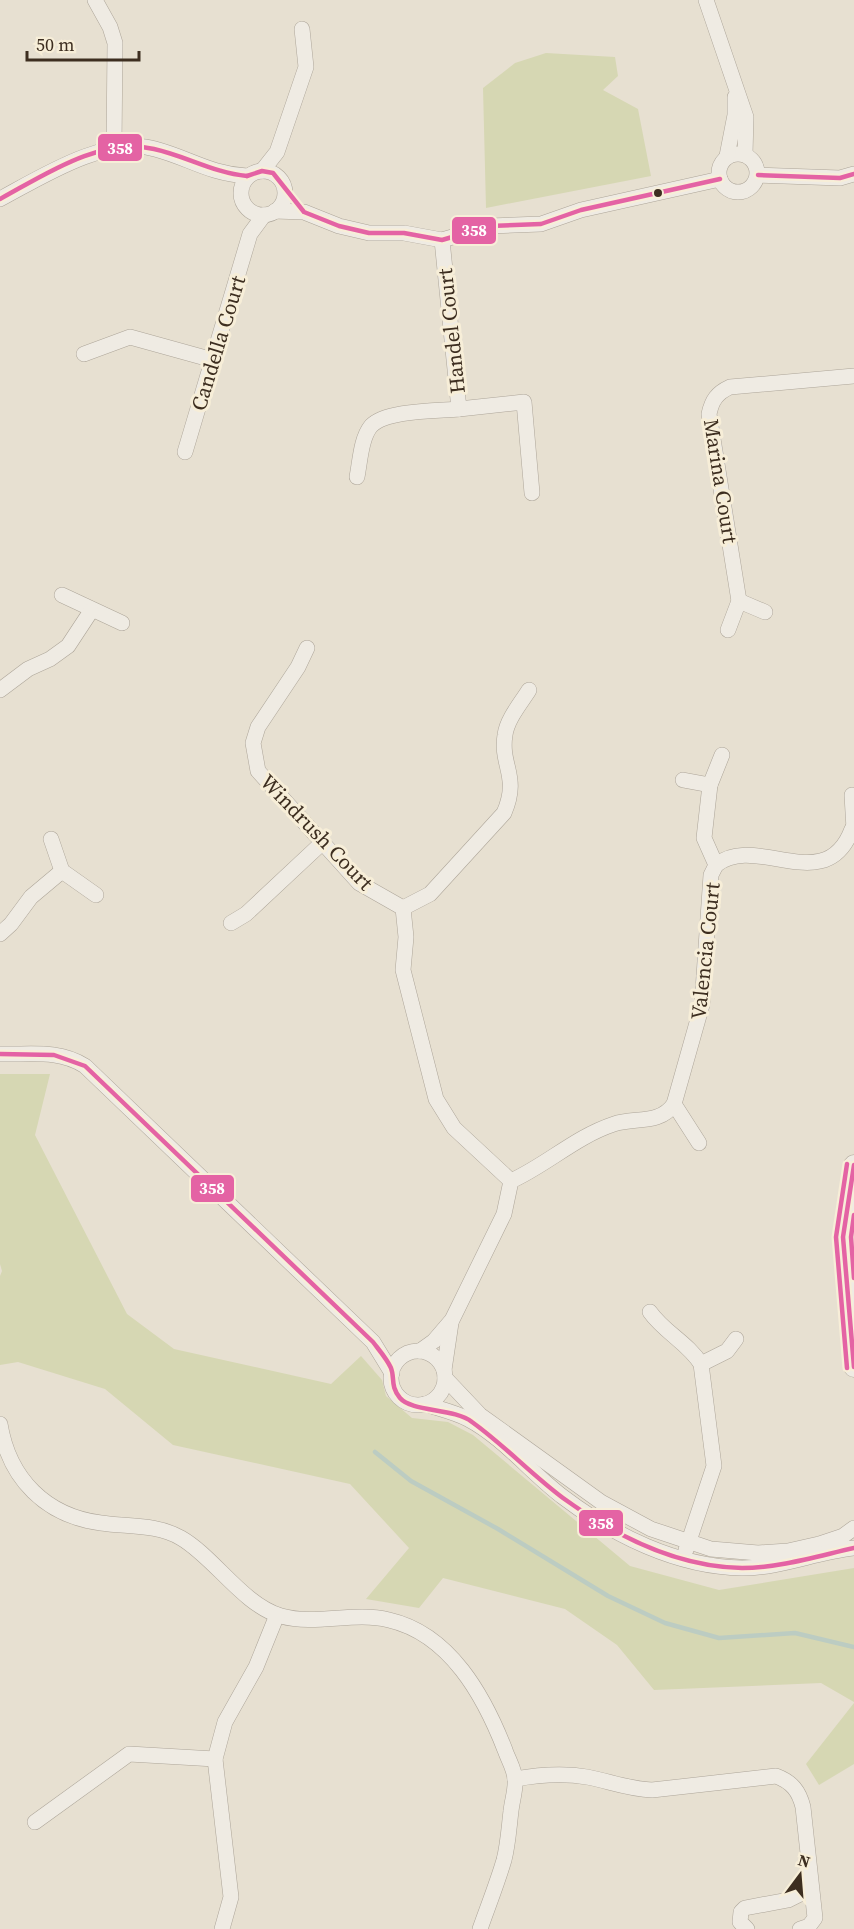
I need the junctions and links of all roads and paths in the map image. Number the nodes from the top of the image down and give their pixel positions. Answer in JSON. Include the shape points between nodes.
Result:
{"nodes":[{"id":1,"x":95,"y":0,"type":"edge"},
{"id":2,"x":706,"y":0,"type":"edge"},
{"id":3,"x":302,"y":29,"type":"dead end"},
{"id":4,"x":735,"y":89,"type":"junction"},
{"id":5,"x":114,"y":148,"type":"junction"},
{"id":6,"x":277,"y":152,"type":"junction"},
{"id":7,"x":745,"y":154,"type":"junction"},
{"id":8,"x":727,"y":156,"type":"junction"},
{"id":9,"x":262,"y":171,"type":"junction"},
{"id":10,"x":854,"y":174,"type":"edge"},
{"id":11,"x":222,"y":175,"type":"junction"},
{"id":12,"x":758,"y":175,"type":"junction"},
{"id":13,"x":247,"y":176,"type":"junction"},
{"id":14,"x":278,"y":177,"type":"junction"},
{"id":15,"x":720,"y":179,"type":"junction"},
{"id":16,"x":285,"y":192,"type":"junction"},
{"id":17,"x":241,"y":194,"type":"junction"},
{"id":18,"x":0,"y":199,"type":"edge"},
{"id":19,"x":248,"y":209,"type":"junction"},
{"id":20,"x":304,"y":212,"type":"junction"},
{"id":21,"x":270,"y":213,"type":"junction"},
{"id":22,"x":250,"y":234,"type":"junction"},
{"id":23,"x":442,"y":240,"type":"junction"},
{"id":24,"x":84,"y":354,"type":"dead end"},
{"id":25,"x":213,"y":360,"type":"junction"},
{"id":26,"x":854,"y":376,"type":"edge"},
{"id":27,"x":459,"y":409,"type":"junction"},
{"id":28,"x":186,"y":452,"type":"dead end"},
{"id":29,"x":357,"y":477,"type":"dead end"},
{"id":30,"x":532,"y":493,"type":"dead end"},
{"id":31,"x":62,"y":595,"type":"dead end"},
{"id":32,"x":739,"y":601,"type":"junction"},
{"id":33,"x":91,"y":611,"type":"junction"},
{"id":34,"x":765,"y":612,"type":"dead end"},
{"id":35,"x":122,"y":623,"type":"dead end"},
{"id":36,"x":728,"y":630,"type":"dead end"},
{"id":37,"x":307,"y":648,"type":"dead end"},
{"id":38,"x":0,"y":690,"type":"edge"},
{"id":39,"x":529,"y":690,"type":"dead end"},
{"id":40,"x":723,"y":755,"type":"dead end"},
{"id":41,"x":683,"y":780,"type":"dead end"},
{"id":42,"x":710,"y":785,"type":"junction"},
{"id":43,"x":852,"y":795,"type":"dead end"},
{"id":44,"x":853,"y":829,"type":"edge"},
{"id":45,"x":51,"y":839,"type":"dead end"},
{"id":46,"x":322,"y":842,"type":"junction"},
{"id":47,"x":716,"y":865,"type":"junction"},
{"id":48,"x":62,"y":871,"type":"junction"},
{"id":49,"x":96,"y":895,"type":"dead end"},
{"id":50,"x":403,"y":908,"type":"junction"},
{"id":51,"x":231,"y":923,"type":"dead end"},
{"id":52,"x":0,"y":934,"type":"edge"},
{"id":53,"x":0,"y":1054,"type":"edge"},
{"id":54,"x":674,"y":1104,"type":"junction"},
{"id":55,"x":699,"y":1143,"type":"dead end"},
{"id":56,"x":854,"y":1165,"type":"edge"},
{"id":57,"x":511,"y":1181,"type":"junction"},
{"id":58,"x":650,"y":1312,"type":"dead end"},
{"id":59,"x":452,"y":1320,"type":"junction"},
{"id":60,"x":736,"y":1339,"type":"dead end"},
{"id":61,"x":373,"y":1342,"type":"junction"},
{"id":62,"x":413,"y":1352,"type":"junction"},
{"id":63,"x":701,"y":1364,"type":"junction"},
{"id":64,"x":854,"y":1367,"type":"edge"},
{"id":65,"x":392,"y":1373,"type":"junction"},
{"id":66,"x":445,"y":1374,"type":"junction"},
{"id":67,"x":425,"y":1404,"type":"junction"},
{"id":68,"x":0,"y":1424,"type":"edge"},
{"id":69,"x":854,"y":1528,"type":"edge"},
{"id":70,"x":689,"y":1542,"type":"junction"},
{"id":71,"x":854,"y":1548,"type":"edge"},
{"id":72,"x":683,"y":1559,"type":"junction"},
{"id":73,"x":277,"y":1615,"type":"junction"},
{"id":74,"x":215,"y":1759,"type":"junction"},
{"id":75,"x":515,"y":1779,"type":"junction"},
{"id":76,"x":35,"y":1822,"type":"dead end"},
{"id":77,"x":810,"y":1889,"type":"junction"},
{"id":78,"x":222,"y":1929,"type":"edge"},
{"id":79,"x":480,"y":1929,"type":"edge"},
{"id":80,"x":747,"y":1929,"type":"edge"},
{"id":81,"x":800,"y":1929,"type":"edge"}],
"edges":[{"from":1,"to":5,"type":"street","via":[[115,43]]},
{"from":2,"to":4,"type":"street"},
{"from":3,"to":6,"type":"street","via":[[306,68]]},
{"from":4,"to":7,"type":"street","via":[[746,117]]},
{"from":4,"to":8,"type":"street","via":[[735,115]]},
{"from":5,"to":11,"type":"street","via":[[153,148]]},
{"from":5,"to":18,"type":"street","via":[[46,172]]},
{"from":6,"to":9,"type":"street"},
{"from":6,"to":14,"type":"street"},
{"from":7,"to":8,"type":"street"},
{"from":7,"to":12,"type":"street","via":[[755,162]]},
{"from":8,"to":15,"type":"street","via":[[719,166]]},
{"from":9,"to":13,"type":"street"},
{"from":9,"to":14,"type":"street"},
{"from":10,"to":12,"type":"street","via":[[840,178]]},
{"from":11,"to":13,"type":"street"},
{"from":11,"to":17,"type":"street"},
{"from":12,"to":15,"type":"street","via":[[751,188],[744,191],[729,190]]},
{"from":13,"to":17,"type":"street"},
{"from":14,"to":16,"type":"street"},
{"from":15,"to":23,"type":"street","via":[[582,210],[541,224],[490,226]]},
{"from":16,"to":20,"type":"street"},
{"from":16,"to":21,"type":"street","via":[[284,199]]},
{"from":17,"to":19,"type":"street"},
{"from":19,"to":21,"type":"street"},
{"from":19,"to":22,"type":"street","name":"Candella Court"},
{"from":20,"to":21,"type":"street"},
{"from":20,"to":23,"type":"street","via":[[369,233],[404,233]]},
{"from":21,"to":22,"type":"street","name":"Candella Court"},
{"from":22,"to":25,"type":"street","name":"Candella Court"},
{"from":23,"to":27,"type":"street","name":"Handel Court"},
{"from":24,"to":25,"type":"street","via":[[130,337]]},
{"from":25,"to":28,"type":"street","name":"Candella Court"},
{"from":26,"to":32,"type":"street","name":"Marina Court","via":[[730,387],[720,391],[711,405],[709,414]]},
{"from":27,"to":29,"type":"street","via":[[381,419],[370,427],[364,440]]},
{"from":27,"to":30,"type":"street","name":"Handel Court","via":[[525,402]]},
{"from":31,"to":33,"type":"street"},
{"from":32,"to":34,"type":"street"},
{"from":32,"to":36,"type":"street","name":"Marina Court"},
{"from":33,"to":35,"type":"street"},
{"from":33,"to":38,"type":"street","via":[[68,646]]},
{"from":37,"to":46,"type":"street","name":"Windrush Court","via":[[258,727],[253,756],[258,771]]},
{"from":39,"to":50,"type":"street","via":[[505,733],[511,797],[504,813],[430,894]]},
{"from":40,"to":42,"type":"street","name":"Valencia Court"},
{"from":41,"to":42,"type":"street"},
{"from":42,"to":47,"type":"street","name":"Valencia Court","via":[[704,838]]},
{"from":43,"to":44,"type":"street"},
{"from":44,"to":47,"type":"street","via":[[840,850],[825,860],[810,863],[738,855]]},
{"from":45,"to":48,"type":"street"},
{"from":46,"to":50,"type":"street","name":"Windrush Court","via":[[359,882]]},
{"from":46,"to":51,"type":"street","via":[[246,914]]},
{"from":47,"to":54,"type":"street","name":"Valencia Court","via":[[711,875],[702,1005]]},
{"from":48,"to":49,"type":"street"},
{"from":48,"to":52,"type":"street","via":[[31,897]]},
{"from":50,"to":57,"type":"street","via":[[403,970],[436,1099],[454,1128]]},
{"from":53,"to":61,"type":"street","via":[[56,1054],[85,1066]]},
{"from":54,"to":55,"type":"street"},
{"from":54,"to":57,"type":"street","via":[[668,1113],[657,1118],[618,1123],[585,1135],[539,1168]]},
{"from":56,"to":64,"type":"street","via":[[843,1238]]},
{"from":57,"to":59,"type":"street","via":[[504,1214]]},
{"from":58,"to":63,"type":"street"},
{"from":59,"to":62,"type":"street","via":[[434,1341]]},
{"from":59,"to":66,"type":"street"},
{"from":60,"to":63,"type":"street","via":[[727,1351]]},
{"from":61,"to":62,"type":"street"},
{"from":61,"to":65,"type":"street"},
{"from":62,"to":65,"type":"street","via":[[400,1358]]},
{"from":62,"to":66,"type":"street","via":[[435,1357]]},
{"from":63,"to":70,"type":"street","via":[[714,1466]]},
{"from":65,"to":67,"type":"street","via":[[400,1398],[407,1403]]},
{"from":66,"to":67,"type":"street","via":[[440,1395]]},
{"from":66,"to":70,"type":"street","via":[[480,1414],[601,1502],[651,1529]]},
{"from":67,"to":72,"type":"street","via":[[470,1420],[562,1497],[611,1530]]},
{"from":68,"to":73,"type":"street","via":[[3,1443],[21,1480],[57,1511],[182,1538]]},
{"from":69,"to":70,"type":"street","via":[[843,1536],[788,1551],[711,1549]]},
{"from":70,"to":72,"type":"street"},
{"from":71,"to":72,"type":"street","via":[[759,1567]]},
{"from":73,"to":74,"type":"street","via":[[256,1667],[225,1722]]},
{"from":73,"to":75,"type":"street","via":[[317,1621],[388,1620],[433,1642],[467,1674],[483,1699]]},
{"from":74,"to":76,"type":"street","via":[[129,1754]]},
{"from":74,"to":78,"type":"street","via":[[231,1897]]},
{"from":75,"to":77,"type":"street","via":[[584,1776],[634,1790],[652,1790],[776,1776],[800,1794]]},
{"from":75,"to":79,"type":"street","via":[[504,1859]]},
{"from":77,"to":80,"type":"street","via":[[788,1900],[745,1908],[740,1922]]},
{"from":77,"to":81,"type":"street","via":[[814,1918],[809,1926]]}]}
